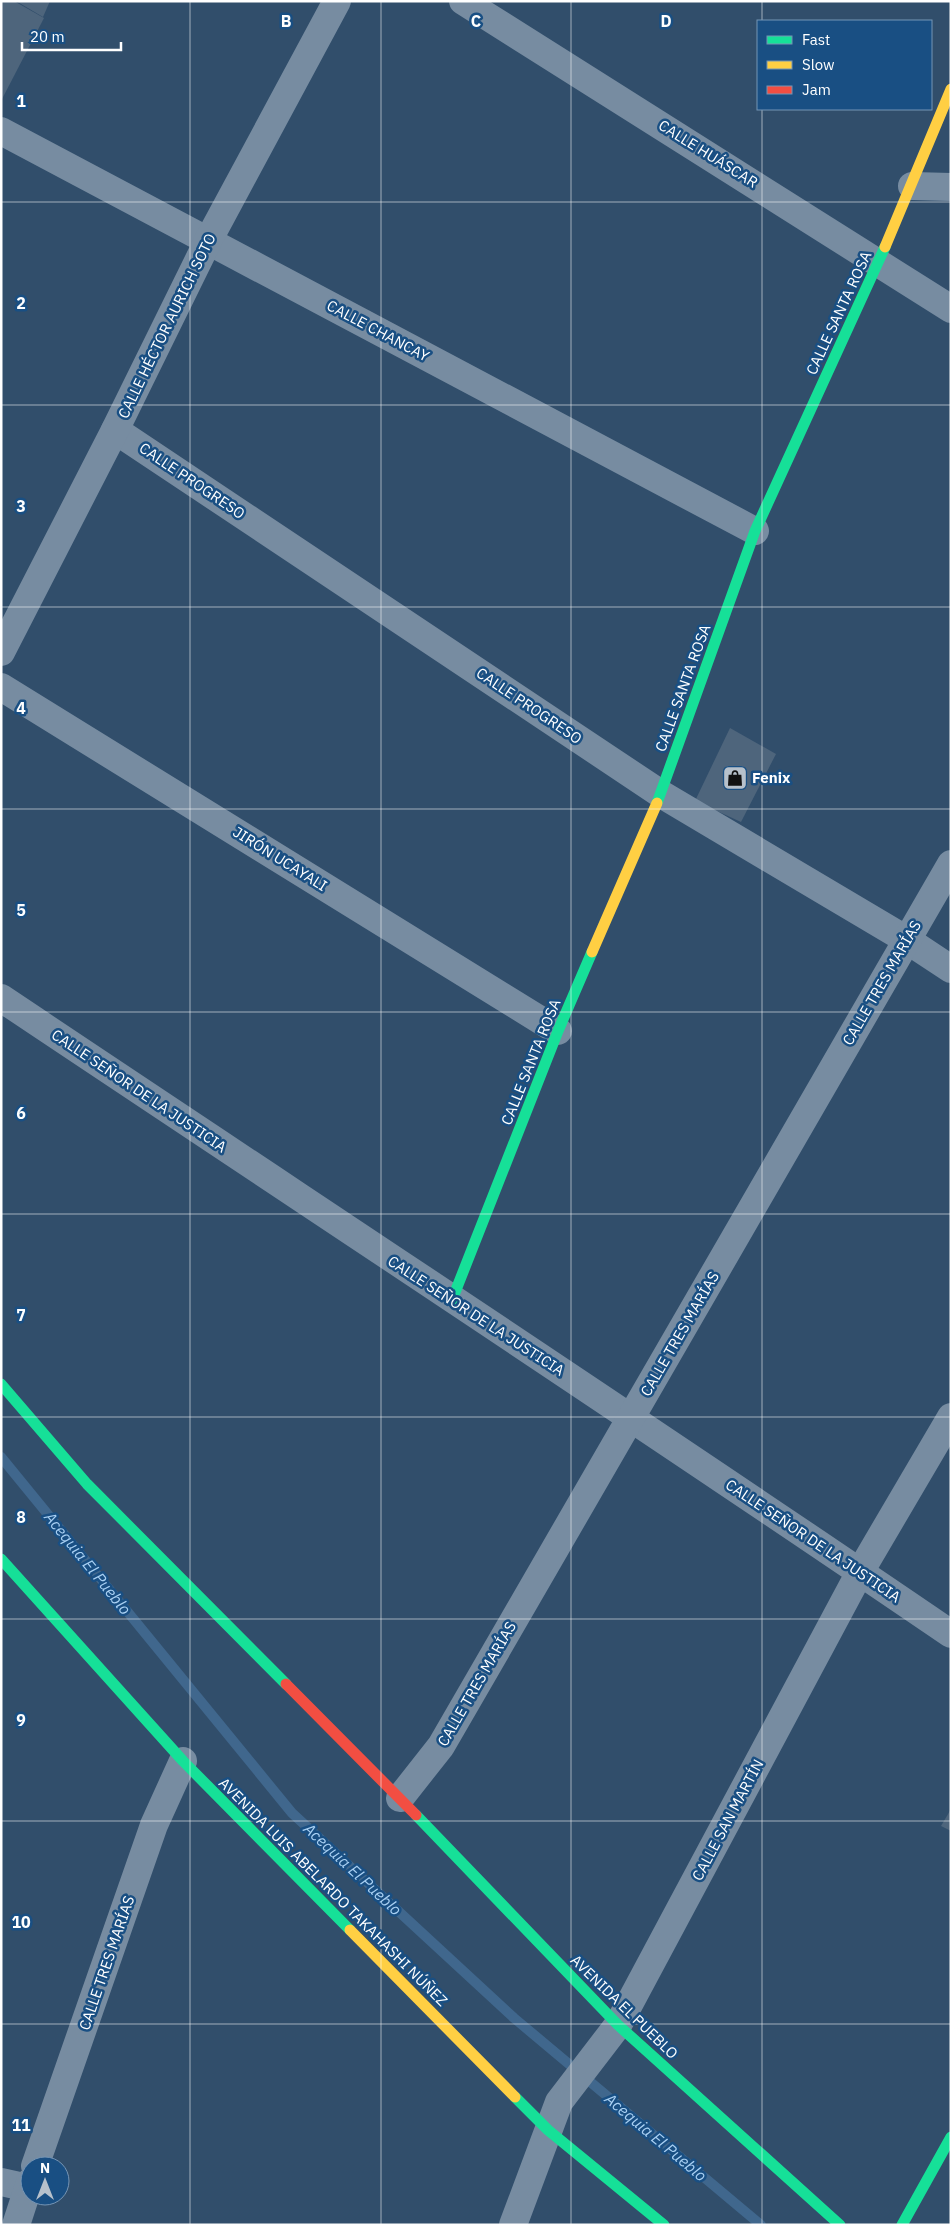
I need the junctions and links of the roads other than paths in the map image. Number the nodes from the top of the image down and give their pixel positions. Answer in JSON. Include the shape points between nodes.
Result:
{"nodes":[{"id":1,"x":337,"y":1,"type":"edge"},
{"id":2,"x":463,"y":1,"type":"edge"},
{"id":3,"x":951,"y":89,"type":"edge"},
{"id":4,"x":1,"y":131,"type":"edge"},
{"id":5,"x":912,"y":186,"type":"junction"},
{"id":6,"x":951,"y":187,"type":"edge"},
{"id":7,"x":208,"y":241,"type":"junction"},
{"id":8,"x":879,"y":262,"type":"junction"},
{"id":9,"x":951,"y":309,"type":"edge"},
{"id":10,"x":115,"y":430,"type":"junction"},
{"id":11,"x":755,"y":532,"type":"junction"},
{"id":12,"x":1,"y":652,"type":"edge"},
{"id":13,"x":1,"y":687,"type":"edge"},
{"id":14,"x":662,"y":794,"type":"junction"},
{"id":15,"x":951,"y":864,"type":"edge"},
{"id":16,"x":907,"y":940,"type":"junction"},
{"id":17,"x":951,"y":968,"type":"edge"},
{"id":18,"x":1,"y":998,"type":"edge"},
{"id":19,"x":558,"y":1032,"type":"junction"},
{"id":20,"x":452,"y":1300,"type":"junction"},
{"id":21,"x":1,"y":1384,"type":"edge"},
{"id":22,"x":951,"y":1417,"type":"edge"},
{"id":23,"x":632,"y":1418,"type":"junction"},
{"id":24,"x":1,"y":1559,"type":"edge"},
{"id":25,"x":860,"y":1572,"type":"junction"},
{"id":26,"x":951,"y":1634,"type":"edge"},
{"id":27,"x":183,"y":1762,"type":"junction"},
{"id":28,"x":400,"y":1798,"type":"junction"},
{"id":29,"x":618,"y":2025,"type":"junction"},
{"id":30,"x":548,"y":2130,"type":"junction"},
{"id":31,"x":951,"y":2136,"type":"edge"},
{"id":32,"x":39,"y":2156,"type":"edge"},
{"id":33,"x":20,"y":2180,"type":"edge"},
{"id":34,"x":1,"y":2182,"type":"edge"},
{"id":35,"x":22,"y":2206,"type":"edge"},
{"id":36,"x":16,"y":2225,"type":"edge"},
{"id":37,"x":513,"y":2225,"type":"edge"},
{"id":38,"x":664,"y":2225,"type":"edge"},
{"id":39,"x":840,"y":2225,"type":"edge"},
{"id":40,"x":902,"y":2225,"type":"edge"}],
"edges":[{"from":1,"to":7,"type":"street","name":"CALLE HÉCTOR AURICH SOTO"},
{"from":2,"to":8,"type":"street","name":"CALLE HUÁSCAR"},
{"from":3,"to":5,"type":"street","name":"CALLE SANTA ROSA"},
{"from":4,"to":7,"type":"street","name":"CALLE CHANCAY"},
{"from":5,"to":6,"type":"street"},
{"from":5,"to":8,"type":"street","name":"CALLE SANTA ROSA"},
{"from":7,"to":10,"type":"street","name":"CALLE HÉCTOR AURICH SOTO"},
{"from":7,"to":11,"type":"street","name":"CALLE CHANCAY"},
{"from":8,"to":9,"type":"street","name":"CALLE HUÁSCAR"},
{"from":8,"to":11,"type":"street","name":"CALLE SANTA ROSA"},
{"from":10,"to":12,"type":"street","name":"CALLE HÉCTOR AURICH SOTO"},
{"from":10,"to":14,"type":"street","name":"CALLE PROGRESO"},
{"from":11,"to":14,"type":"street","name":"CALLE SANTA ROSA"},
{"from":13,"to":19,"type":"street","name":"JIRÓN UCAYALI"},
{"from":14,"to":16,"type":"street","name":"CALLE PROGRESO"},
{"from":14,"to":19,"type":"street","name":"CALLE SANTA ROSA"},
{"from":15,"to":16,"type":"street","name":"CALLE TRES MARÍAS"},
{"from":16,"to":17,"type":"street","name":"CALLE PROGRESO"},
{"from":16,"to":23,"type":"street","name":"CALLE TRES MARÍAS"},
{"from":18,"to":20,"type":"street","name":"CALLE SEÑOR DE LA JUSTICIA"},
{"from":19,"to":20,"type":"street","name":"CALLE SANTA ROSA"},
{"from":20,"to":23,"type":"street","name":"CALLE SEÑOR DE LA JUSTICIA"},
{"from":21,"to":28,"type":"street","via":[[87,1484]]},
{"from":22,"to":25,"type":"street","name":"CALLE SAN MARTÍN"},
{"from":23,"to":25,"type":"street","name":"CALLE SEÑOR DE LA JUSTICIA"},
{"from":23,"to":28,"type":"street","name":"CALLE TRES MARÍAS","via":[[441,1746]]},
{"from":24,"to":27,"type":"street","name":"AVENIDA LUIS ABELARDO TAKAHASHI NÚÑEZ"},
{"from":25,"to":26,"type":"street","name":"CALLE SEÑOR DE LA JUSTICIA"},
{"from":25,"to":29,"type":"street","name":"CALLE SAN MARTÍN"},
{"from":27,"to":30,"type":"street","name":"AVENIDA LUIS ABELARDO TAKAHASHI NÚÑEZ"},
{"from":27,"to":32,"type":"street","name":"CALLE TRES MARÍAS","via":[[154,1825]]},
{"from":28,"to":29,"type":"street","name":"AVENIDA EL PUEBLO"},
{"from":29,"to":30,"type":"street","name":"CALLE SAN MARTÍN","via":[[559,2102]]},
{"from":29,"to":39,"type":"street","name":"AVENIDA EL PUEBLO"},
{"from":30,"to":37,"type":"street","name":"CALLE SAN MARTÍN"},
{"from":30,"to":38,"type":"street","name":"AVENIDA LUIS ABELARDO TAKAHASHI NÚÑEZ"},
{"from":31,"to":40,"type":"street"},
{"from":33,"to":34,"type":"street"},
{"from":35,"to":36,"type":"street","name":"CALLE TRES MARÍAS"}]}
